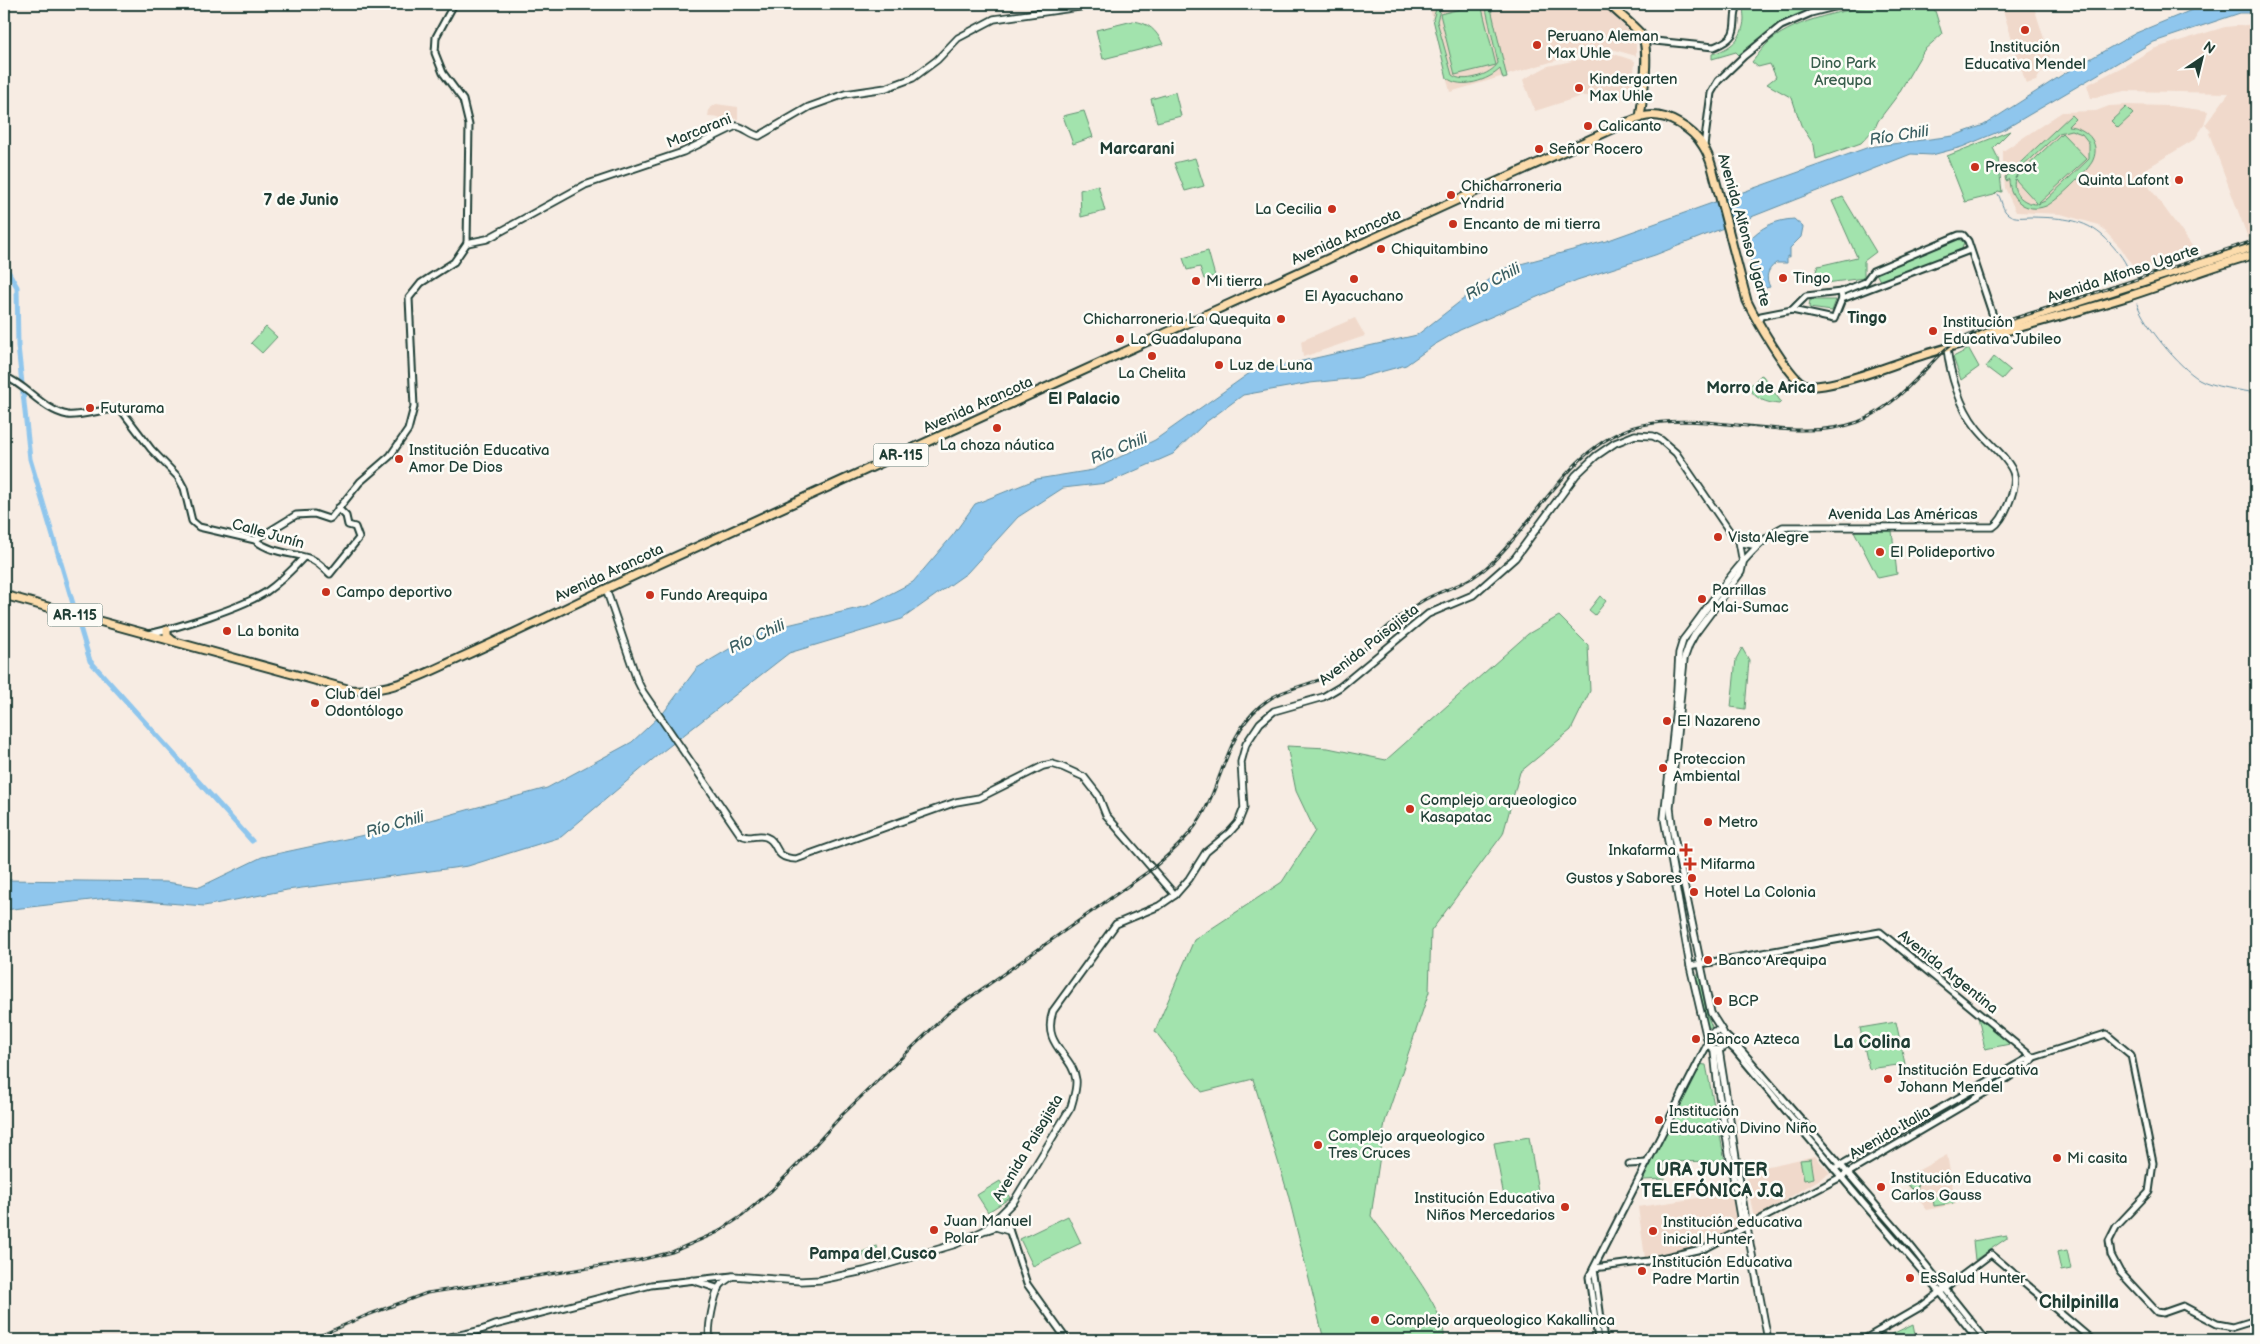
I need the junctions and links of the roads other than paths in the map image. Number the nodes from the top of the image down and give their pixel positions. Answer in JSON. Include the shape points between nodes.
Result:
{"nodes":[{"id":1,"x":454,"y":4,"type":"edge"},
{"id":2,"x":1101,"y":4,"type":"edge"},
{"id":3,"x":1609,"y":4,"type":"edge"},
{"id":4,"x":1738,"y":4,"type":"edge"},
{"id":5,"x":1846,"y":4,"type":"edge"},
{"id":6,"x":1644,"y":40,"type":"junction"},
{"id":7,"x":1640,"y":118,"type":"junction"},
{"id":8,"x":1704,"y":146,"type":"junction"},
{"id":9,"x":467,"y":243,"type":"junction"},
{"id":10,"x":2256,"y":246,"type":"edge"},
{"id":11,"x":1970,"y":250,"type":"junction"},
{"id":12,"x":2256,"y":254,"type":"edge"},
{"id":13,"x":1867,"y":280,"type":"junction"},
{"id":14,"x":1873,"y":289,"type":"junction"},
{"id":15,"x":2135,"y":290,"type":"junction"},
{"id":16,"x":1841,"y":292,"type":"junction"},
{"id":17,"x":1842,"y":299,"type":"junction"},
{"id":18,"x":1792,"y":310,"type":"junction"},
{"id":19,"x":1758,"y":322,"type":"junction"},
{"id":20,"x":1998,"y":331,"type":"junction"},
{"id":21,"x":1947,"y":348,"type":"junction"},
{"id":22,"x":4,"y":376,"type":"edge"},
{"id":23,"x":338,"y":508,"type":"junction"},
{"id":24,"x":255,"y":540,"type":"junction"},
{"id":25,"x":1739,"y":541,"type":"junction"},
{"id":26,"x":1758,"y":546,"type":"junction"},
{"id":27,"x":303,"y":558,"type":"junction"},
{"id":28,"x":1743,"y":563,"type":"junction"},
{"id":29,"x":606,"y":589,"type":"junction"},
{"id":30,"x":4,"y":595,"type":"edge"},
{"id":31,"x":167,"y":630,"type":"junction"},
{"id":32,"x":147,"y":634,"type":"junction"},
{"id":33,"x":173,"y":642,"type":"junction"},
{"id":34,"x":1175,"y":895,"type":"junction"},
{"id":35,"x":1701,"y":964,"type":"junction"},
{"id":36,"x":1690,"y":966,"type":"junction"},
{"id":37,"x":1724,"y":1034,"type":"junction"},
{"id":38,"x":1727,"y":1043,"type":"junction"},
{"id":39,"x":1712,"y":1046,"type":"junction"},
{"id":40,"x":2033,"y":1058,"type":"junction"},
{"id":41,"x":1647,"y":1163,"type":"junction"},
{"id":42,"x":1629,"y":1164,"type":"dead end"},
{"id":43,"x":1840,"y":1165,"type":"junction"},
{"id":44,"x":1834,"y":1169,"type":"junction"},
{"id":45,"x":1846,"y":1173,"type":"junction"},
{"id":46,"x":1841,"y":1177,"type":"junction"},
{"id":47,"x":1004,"y":1214,"type":"junction"},
{"id":48,"x":1746,"y":1228,"type":"junction"},
{"id":49,"x":985,"y":1230,"type":"junction"},
{"id":50,"x":1009,"y":1231,"type":"junction"},
{"id":51,"x":1594,"y":1268,"type":"junction"},
{"id":52,"x":733,"y":1276,"type":"junction"},
{"id":53,"x":692,"y":1280,"type":"junction"},
{"id":54,"x":718,"y":1289,"type":"junction"},
{"id":55,"x":1943,"y":1290,"type":"junction"},
{"id":56,"x":2256,"y":1320,"type":"edge"},
{"id":57,"x":439,"y":1340,"type":"edge"},
{"id":58,"x":710,"y":1340,"type":"edge"},
{"id":59,"x":1067,"y":1340,"type":"edge"},
{"id":60,"x":1598,"y":1340,"type":"edge"},
{"id":61,"x":1604,"y":1340,"type":"edge"},
{"id":62,"x":1768,"y":1340,"type":"edge"},
{"id":63,"x":1863,"y":1340,"type":"edge"},
{"id":64,"x":1978,"y":1340,"type":"edge"},
{"id":65,"x":1986,"y":1340,"type":"edge"},
{"id":66,"x":2092,"y":1340,"type":"edge"}],
"edges":[{"from":1,"to":9,"type":"street","via":[[436,37],[435,53],[443,72],[463,100],[469,126]]},
{"from":2,"to":9,"type":"main road","name":"Marcarani","via":[[994,19],[958,38],[913,78],[886,88],[845,94],[809,107],[759,136],[736,126],[683,152],[585,185],[487,239]]},
{"from":3,"to":6,"type":"main road"},
{"from":4,"to":6,"type":"street","via":[[1732,36],[1714,47]]},
{"from":5,"to":8,"type":"street","via":[[1811,13],[1781,26],[1718,81],[1711,93]]},
{"from":6,"to":7,"type":"main road"},
{"from":7,"to":8,"type":"main road","name":"Avenida Alfonso Ugarte","via":[[1654,116],[1676,122],[1692,132]]},
{"from":7,"to":29,"type":"main road","name":"Avenida Arancota","number":"AR-115"},
{"from":8,"to":19,"type":"main road","name":"Avenida Alfonso Ugarte","via":[[1748,301]]},
{"from":9,"to":23,"type":"street","via":[[454,262],[421,283],[409,298],[414,407],[408,430],[390,456],[360,482]]},
{"from":10,"to":15,"type":"main road","name":"Avenida Alfonso Ugarte"},
{"from":11,"to":13,"type":"street","via":[[1968,241],[1959,235],[1873,272]]},
{"from":11,"to":14,"type":"street"},
{"from":11,"to":20,"type":"street"},
{"from":12,"to":15,"type":"main road","name":"Avenida Alfonso Ugarte"},
{"from":13,"to":14,"type":"street"},
{"from":13,"to":16,"type":"street"},
{"from":14,"to":17,"type":"street"},
{"from":15,"to":20,"type":"main road","name":"Avenida Alfonso Ugarte"},
{"from":16,"to":17,"type":"street"},
{"from":16,"to":18,"type":"street","via":[[1806,296]]},
{"from":17,"to":18,"type":"street","via":[[1834,319]]},
{"from":18,"to":19,"type":"street","via":[[1761,316]]},
{"from":19,"to":21,"type":"main road","name":"Avenida Alfonso Ugarte","via":[[1788,368],[1801,383],[1812,386],[1833,383]]},
{"from":20,"to":21,"type":"main road","name":"Avenida Alfonso Ugarte"},
{"from":21,"to":26,"type":"main road","name":"Avenida Las Américas","via":[[1964,408],[2014,475],[2013,488],[1999,523],[1993,527],[1782,527]]},
{"from":22,"to":24,"type":"street","name":"Calle Junín","via":[[49,408],[65,414],[78,416],[112,409],[122,411],[151,449],[178,476],[192,521],[199,527]]},
{"from":23,"to":24,"type":"street","via":[[329,519],[314,514],[296,515]]},
{"from":23,"to":27,"type":"street","name":"Calle Junín","via":[[346,516],[348,525],[355,527],[359,538],[330,574],[315,561]]},
{"from":24,"to":27,"type":"street","name":"Calle Junín","via":[[280,553]]},
{"from":25,"to":26,"type":"main road"},
{"from":25,"to":28,"type":"main road","name":"Avenida Paisajista"},
{"from":25,"to":34,"type":"main road","name":"Avenida Paisajista","via":[[1670,446],[1653,436],[1644,435],[1615,443],[1576,475],[1515,558],[1474,595],[1428,614],[1340,687],[1323,697],[1274,711],[1260,723],[1246,744],[1242,762],[1244,808],[1238,823],[1206,852]]},
{"from":26,"to":28,"type":"main road","name":"Avenida Las Américas"},
{"from":27,"to":31,"type":"street","via":[[260,595]]},
{"from":28,"to":35,"type":"main road","name":"Avenida Las Américas","via":[[1741,572],[1688,645],[1684,659],[1670,818]]},
{"from":28,"to":36,"type":"main road","name":"Avenida Las Américas","via":[[1683,640],[1679,653],[1664,818]]},
{"from":29,"to":33,"type":"main road","name":"Avenida Arancota","number":"AR-115","via":[[407,682],[374,690],[351,690]]},
{"from":29,"to":34,"type":"main road","via":[[637,680],[655,712],[740,834],[748,839],[769,838],[779,854],[786,859],[796,859],[956,802],[980,798],[1052,764],[1084,777],[1098,795],[1106,816]]},
{"from":30,"to":32,"type":"main road","number":"AR-115"},
{"from":31,"to":32,"type":"street"},
{"from":31,"to":33,"type":"main road","via":[[167,636]]},
{"from":32,"to":33,"type":"main road","name":"Avenida Arancota","number":"AR-115"},
{"from":34,"to":47,"type":"main road","name":"Avenida Paisajista","via":[[1159,906],[1116,924],[1053,1011],[1049,1022],[1051,1033],[1076,1079],[1075,1093],[1071,1107]]},
{"from":35,"to":36,"type":"street","name":"Avenida Argentina"},
{"from":35,"to":37,"type":"main road","name":"Avenida Las Américas","via":[[1711,1013]]},
{"from":35,"to":40,"type":"street","name":"Avenida Argentina","via":[[1880,932]]},
{"from":36,"to":39,"type":"main road","name":"Avenida Las Américas"},
{"from":37,"to":38,"type":"main road","name":"Avenida Las Américas"},
{"from":37,"to":39,"type":"main road","via":[[1714,1031]]},
{"from":37,"to":43,"type":"street"},
{"from":38,"to":39,"type":"main road"},
{"from":38,"to":44,"type":"street"},
{"from":39,"to":41,"type":"street","via":[[1699,1060]]},
{"from":39,"to":48,"type":"main road","name":"Avenida Las Américas","via":[[1741,1222]]},
{"from":40,"to":43,"type":"street","name":"Avenida Italia"},
{"from":40,"to":45,"type":"street","name":"Avenida Italia","via":[[1991,1090]]},
{"from":40,"to":56,"type":"street","via":[[2106,1034],[2131,1055],[2153,1163],[2149,1192],[2116,1227],[2109,1241],[2111,1255],[2120,1272],[2157,1312],[2183,1306],[2217,1324],[2233,1327]]},
{"from":41,"to":42,"type":"street"},
{"from":41,"to":51,"type":"street"},
{"from":43,"to":44,"type":"street","name":"Avenida Italia"},
{"from":43,"to":45,"type":"street"},
{"from":44,"to":46,"type":"street"},
{"from":45,"to":46,"type":"street","name":"Avenida Italia"},
{"from":45,"to":55,"type":"street"},
{"from":46,"to":48,"type":"street","name":"Avenida Italia"},
{"from":46,"to":55,"type":"street"},
{"from":47,"to":49,"type":"main road","name":"Avenida Paisajista"},
{"from":47,"to":50,"type":"street"},
{"from":48,"to":51,"type":"street","name":"Avenida Italia","via":[[1706,1248],[1648,1261]]},
{"from":48,"to":62,"type":"main road","name":"Avenida Las Américas"},
{"from":49,"to":50,"type":"main road","via":[[996,1227]]},
{"from":49,"to":52,"type":"main road","name":"Avenida Paisajista","via":[[956,1244],[864,1271],[820,1280]]},
{"from":50,"to":59,"type":"street","via":[[1027,1284]]},
{"from":51,"to":60,"type":"street","via":[[1589,1278]]},
{"from":51,"to":61,"type":"street"},
{"from":52,"to":53,"type":"street"},
{"from":52,"to":54,"type":"main road"},
{"from":53,"to":54,"type":"main road"},
{"from":53,"to":57,"type":"street","via":[[651,1285],[495,1325],[481,1332],[471,1331]]},
{"from":54,"to":58,"type":"main road","via":[[709,1328]]},
{"from":55,"to":63,"type":"street"},
{"from":55,"to":64,"type":"street"},
{"from":55,"to":65,"type":"street"},
{"from":55,"to":66,"type":"street","via":[[1991,1254]]}]}
